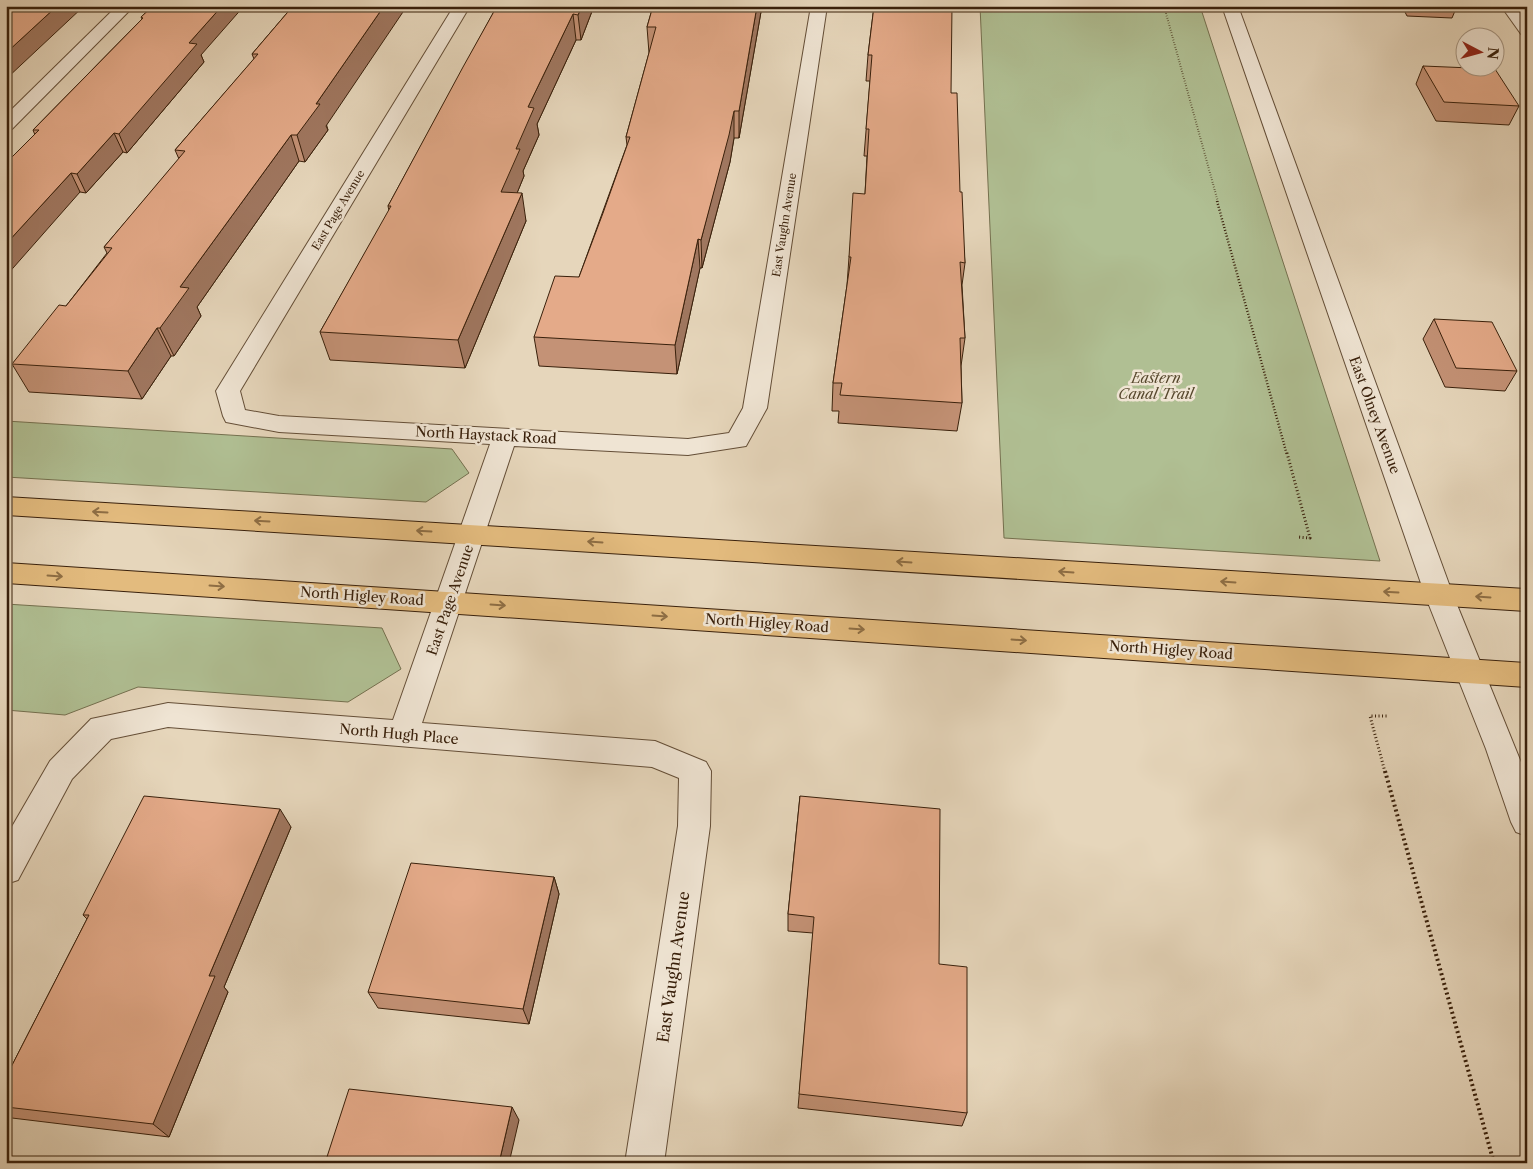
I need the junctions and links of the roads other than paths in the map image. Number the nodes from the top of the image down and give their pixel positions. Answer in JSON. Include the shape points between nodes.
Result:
{"nodes":[{"id":1,"x":126,"y":6,"type":"edge"},
{"id":2,"x":462,"y":6,"type":"edge"},
{"id":3,"x":819,"y":6,"type":"edge"},
{"id":4,"x":1230,"y":6,"type":"edge"},
{"id":5,"x":1509,"y":6,"type":"edge"},
{"id":6,"x":1527,"y":31,"type":"edge"},
{"id":7,"x":6,"y":125,"type":"edge"},
{"id":8,"x":235,"y":416,"type":"joint"},
{"id":9,"x":505,"y":437,"type":"junction"},
{"id":10,"x":737,"y":440,"type":"joint"},
{"id":11,"x":6,"y":506,"type":"edge"},
{"id":12,"x":473,"y":534,"type":"junction"},
{"id":13,"x":6,"y":573,"type":"edge"},
{"id":14,"x":1439,"y":594,"type":"junction"},
{"id":15,"x":1527,"y":600,"type":"edge"},
{"id":16,"x":449,"y":602,"type":"junction"},
{"id":17,"x":1470,"y":671,"type":"junction"},
{"id":18,"x":1527,"y":675,"type":"edge"},
{"id":19,"x":403,"y":735,"type":"junction"},
{"id":20,"x":695,"y":772,"type":"joint"},
{"id":21,"x":1527,"y":822,"type":"edge"},
{"id":22,"x":6,"y":869,"type":"edge"},
{"id":23,"x":644,"y":1163,"type":"edge"}],
"edges":[{"from":1,"to":7,"type":"street"},
{"from":2,"to":8,"type":"street","name":"East Page Avenue","via":[[228,391]]},
{"from":3,"to":10,"type":"street","name":"East Vaughn Avenue","via":[[755,408]]},
{"from":4,"to":14,"type":"street","name":"East Olney Avenue"},
{"from":5,"to":6,"type":"street"},
{"from":8,"to":9,"type":"street","name":"North Haystack Road","via":[[279,424]]},
{"from":9,"to":10,"type":"street","name":"North Haystack Road","via":[[688,447]]},
{"from":9,"to":12,"type":"street","name":"East Page Avenue"},
{"from":12,"to":11,"type":"main road","one_way":true},
{"from":14,"to":12,"type":"main road","one_way":true},
{"from":12,"to":16,"type":"street","name":"East Page Avenue"},
{"from":13,"to":16,"type":"main road","name":"North Higley Road","one_way":true},
{"from":15,"to":14,"type":"main road","one_way":true},
{"from":14,"to":17,"type":"street","name":"East Olney Avenue"},
{"from":16,"to":17,"type":"main road","name":"North Higley Road","one_way":true},
{"from":16,"to":19,"type":"street","name":"East Page Avenue"},
{"from":17,"to":18,"type":"main road","name":"North Higley Road"},
{"from":17,"to":21,"type":"street","name":"East Olney Avenue"},
{"from":19,"to":20,"type":"street","name":"North Hugh Place","via":[[655,754]]},
{"from":19,"to":22,"type":"street","name":"North Hugh Place","via":[[168,715],[102,728],[62,770]]},
{"from":20,"to":23,"type":"street","name":"East Vaughn Avenue","via":[[694,826]]}]}
